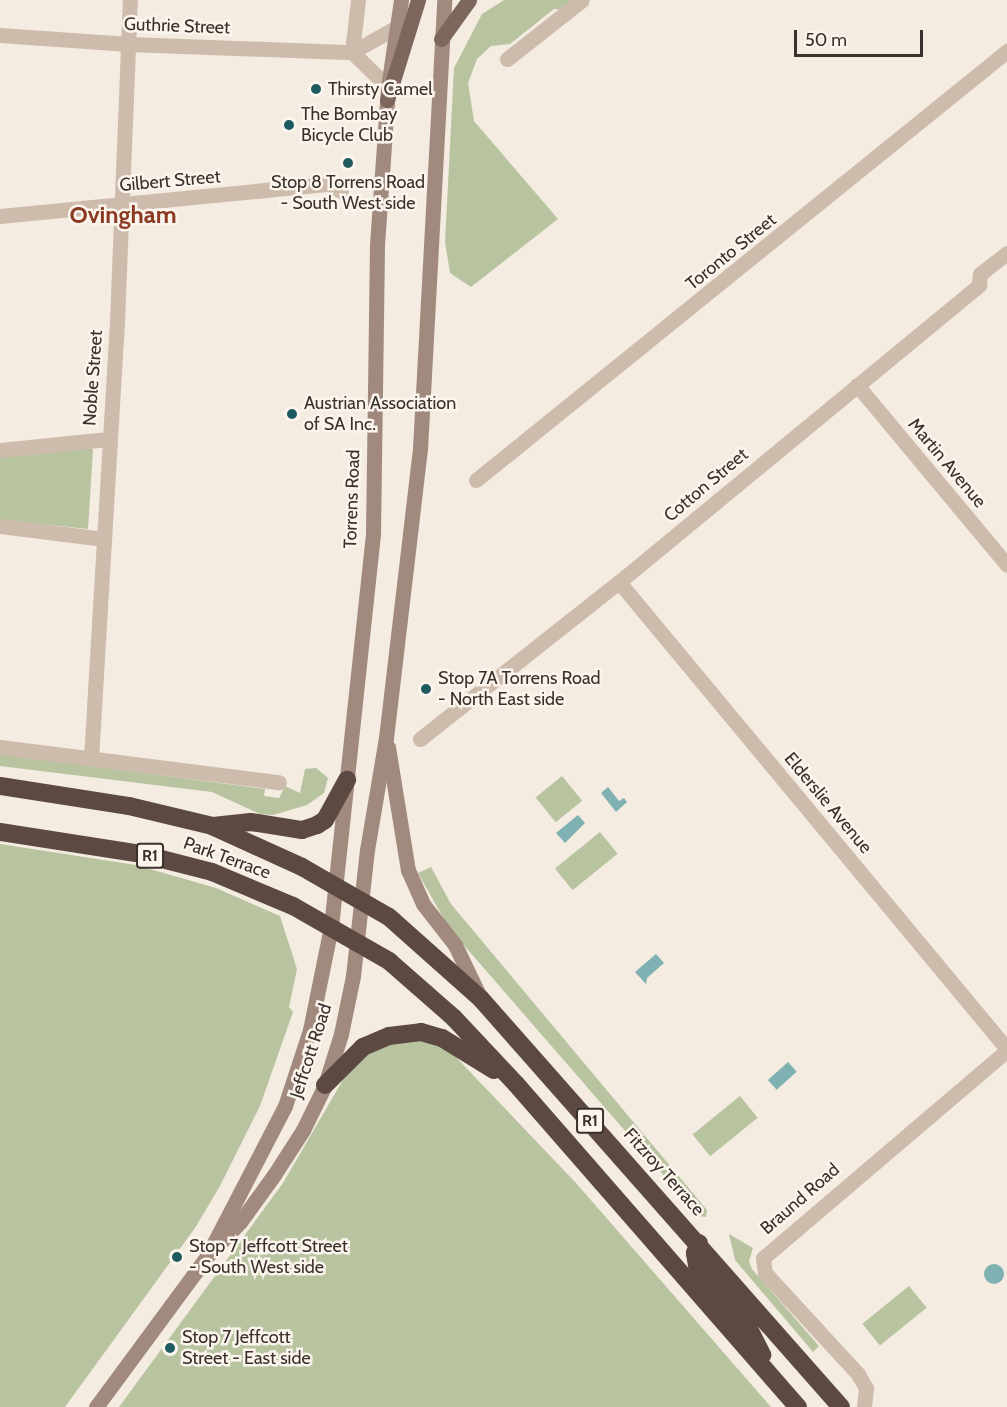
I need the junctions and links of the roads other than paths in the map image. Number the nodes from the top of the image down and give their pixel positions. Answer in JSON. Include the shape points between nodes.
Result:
{"nodes":[{"id":1,"x":130,"y":0,"type":"edge"},
{"id":2,"x":357,"y":0,"type":"edge"},
{"id":3,"x":402,"y":0,"type":"edge"},
{"id":4,"x":418,"y":0,"type":"edge"},
{"id":5,"x":444,"y":0,"type":"edge"},
{"id":6,"x":469,"y":0,"type":"edge"},
{"id":7,"x":582,"y":0,"type":"edge"},
{"id":8,"x":397,"y":27,"type":"junction"},
{"id":9,"x":0,"y":35,"type":"edge"},
{"id":10,"x":441,"y":39,"type":"junction"},
{"id":11,"x":129,"y":44,"type":"junction"},
{"id":12,"x":1007,"y":51,"type":"edge"},
{"id":13,"x":352,"y":52,"type":"junction"},
{"id":14,"x":507,"y":59,"type":"dead end"},
{"id":15,"x":387,"y":94,"type":"junction"},
{"id":16,"x":341,"y":191,"type":"dead end"},
{"id":17,"x":121,"y":205,"type":"junction"},
{"id":18,"x":0,"y":216,"type":"edge"},
{"id":19,"x":1007,"y":253,"type":"edge"},
{"id":20,"x":857,"y":385,"type":"junction"},
{"id":21,"x":108,"y":439,"type":"junction"},
{"id":22,"x":0,"y":450,"type":"edge"},
{"id":23,"x":476,"y":480,"type":"dead end"},
{"id":24,"x":0,"y":526,"type":"edge"},
{"id":25,"x":104,"y":539,"type":"junction"},
{"id":26,"x":1007,"y":565,"type":"edge"},
{"id":27,"x":619,"y":582,"type":"junction"},
{"id":28,"x":386,"y":738,"type":"junction"},
{"id":29,"x":420,"y":739,"type":"dead end"},
{"id":30,"x":0,"y":747,"type":"edge"},
{"id":31,"x":91,"y":759,"type":"junction"},
{"id":32,"x":347,"y":780,"type":"junction"},
{"id":33,"x":279,"y":782,"type":"dead end"},
{"id":34,"x":0,"y":786,"type":"edge"},
{"id":35,"x":212,"y":826,"type":"junction"},
{"id":36,"x":0,"y":832,"type":"edge"},
{"id":37,"x":335,"y":885,"type":"junction"},
{"id":38,"x":361,"y":899,"type":"junction"},
{"id":39,"x":331,"y":927,"type":"junction"},
{"id":40,"x":358,"y":942,"type":"junction"},
{"id":41,"x":481,"y":999,"type":"junction"},
{"id":42,"x":1007,"y":1049,"type":"edge"},
{"id":43,"x":516,"y":1084,"type":"junction"},
{"id":44,"x":325,"y":1085,"type":"junction"},
{"id":45,"x":699,"y":1243,"type":"junction"},
{"id":46,"x":208,"y":1254,"type":"junction"},
{"id":47,"x":774,"y":1378,"type":"junction"},
{"id":48,"x":96,"y":1407,"type":"edge"},
{"id":49,"x":798,"y":1407,"type":"edge"},
{"id":50,"x":841,"y":1407,"type":"edge"},
{"id":51,"x":864,"y":1407,"type":"edge"}],
"edges":[{"from":1,"to":11,"type":"street","name":"Noble Street"},
{"from":2,"to":13,"type":"street"},
{"from":3,"to":8,"type":"main road","name":"Torrens Road"},
{"from":4,"to":15,"type":"main road"},
{"from":5,"to":10,"type":"main road"},
{"from":6,"to":10,"type":"main road"},
{"from":7,"to":14,"type":"street"},
{"from":8,"to":13,"type":"street"},
{"from":8,"to":15,"type":"main road","name":"Torrens Road"},
{"from":9,"to":11,"type":"street","name":"Guthrie Street"},
{"from":10,"to":28,"type":"main road","via":[[420,448]]},
{"from":11,"to":13,"type":"street","name":"Guthrie Street"},
{"from":11,"to":17,"type":"street","name":"Noble Street"},
{"from":12,"to":23,"type":"street","name":"Toronto Street"},
{"from":13,"to":15,"type":"street"},
{"from":15,"to":32,"type":"main road","name":"Torrens Road","via":[[377,245],[373,534]]},
{"from":16,"to":17,"type":"street","name":"Gilbert Street","via":[[328,184]]},
{"from":17,"to":18,"type":"street","name":"Gilbert Street"},
{"from":17,"to":21,"type":"street","name":"Noble Street"},
{"from":19,"to":20,"type":"street","name":"Cotton Street","via":[[980,274],[979,285]]},
{"from":20,"to":26,"type":"street","name":"Martin Avenue"},
{"from":20,"to":27,"type":"street","name":"Cotton Street"},
{"from":21,"to":22,"type":"street"},
{"from":21,"to":25,"type":"street","name":"Noble Street"},
{"from":24,"to":25,"type":"street"},
{"from":25,"to":31,"type":"street","name":"Noble Street"},
{"from":27,"to":29,"type":"street","name":"Cotton Street"},
{"from":27,"to":42,"type":"street","name":"Elderslie Avenue"},
{"from":28,"to":38,"type":"main road"},
{"from":28,"to":41,"type":"main road","via":[[408,870],[423,904],[455,945]]},
{"from":30,"to":31,"type":"street"},
{"from":31,"to":33,"type":"street"},
{"from":32,"to":35,"type":"highway","via":[[326,820],[317,825],[302,830],[251,822]]},
{"from":32,"to":37,"type":"main road","name":"Torrens Road"},
{"from":34,"to":35,"type":"highway","name":"Park Terrace","number":"R1","via":[[129,806]]},
{"from":35,"to":37,"type":"highway","name":"Park Terrace","number":"R1"},
{"from":36,"to":39,"type":"highway","name":"Park Terrace","number":"R1","via":[[189,865],[266,894]]},
{"from":37,"to":38,"type":"highway","name":"Fitzroy Terrace","number":"R1"},
{"from":37,"to":39,"type":"main road","name":"Torrens Road"},
{"from":38,"to":40,"type":"main road","name":"Jeffcott Road"},
{"from":38,"to":41,"type":"highway","name":"Fitzroy Terrace","number":"R1","via":[[416,938]]},
{"from":39,"to":40,"type":"highway","name":"Park Terrace","number":"R1"},
{"from":39,"to":46,"type":"main road","name":"Jeffcott Road","via":[[310,1030],[285,1106]]},
{"from":40,"to":43,"type":"highway","number":"R1","via":[[389,961],[454,1018]]},
{"from":40,"to":44,"type":"main road","name":"Jeffcott Road","via":[[341,1034]]},
{"from":41,"to":45,"type":"highway","name":"Fitzroy Terrace","number":"R1"},
{"from":42,"to":51,"type":"street","name":"Braund Road","via":[[762,1258],[765,1273],[858,1374],[866,1388]]},
{"from":43,"to":44,"type":"highway","via":[[442,1038],[421,1032],[389,1036],[363,1047]]},
{"from":43,"to":47,"type":"highway","number":"R1"},
{"from":44,"to":46,"type":"main road","name":"Jeffcott Road","via":[[303,1130],[274,1175],[240,1222]]},
{"from":45,"to":47,"type":"highway","via":[[694,1253],[696,1265],[746,1323]]},
{"from":45,"to":50,"type":"highway","name":"Fitzroy Terrace","number":"R1"},
{"from":46,"to":48,"type":"main road","name":"Jeffcott Road"},
{"from":47,"to":49,"type":"highway","number":"R1"}]}
